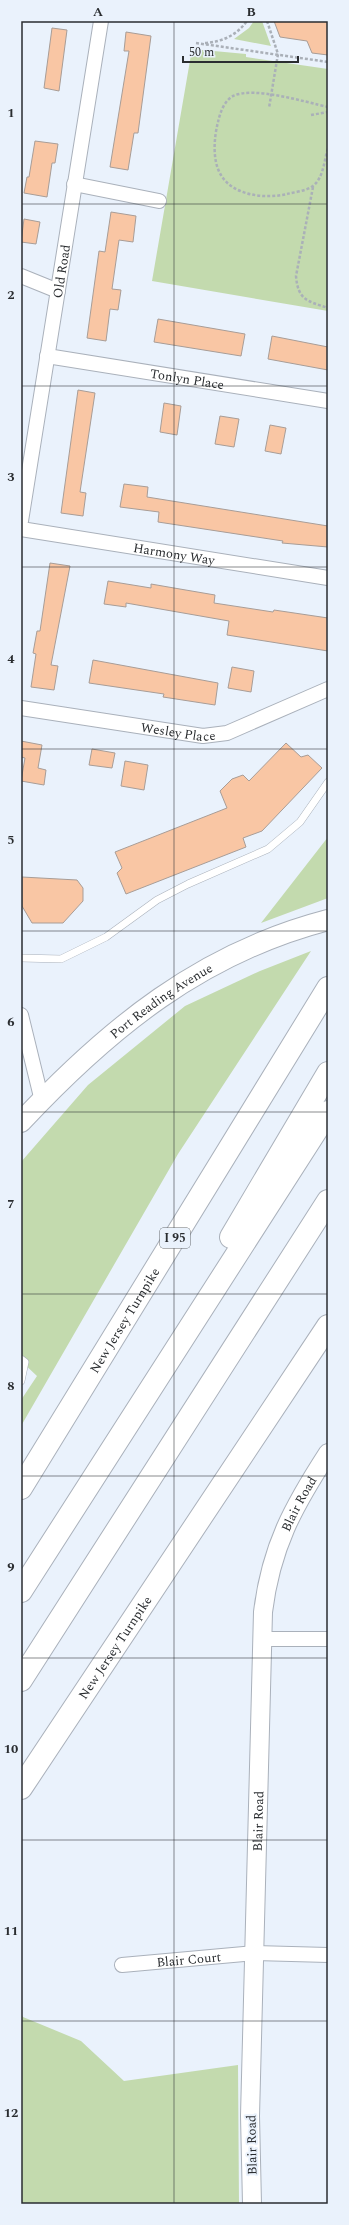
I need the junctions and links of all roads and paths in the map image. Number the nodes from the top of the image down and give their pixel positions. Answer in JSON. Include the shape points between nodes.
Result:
{"nodes":[{"id":1,"x":101,"y":21,"type":"edge"},
{"id":2,"x":247,"y":21,"type":"edge"},
{"id":3,"x":267,"y":21,"type":"edge"},
{"id":4,"x":278,"y":54,"type":"junction"},
{"id":5,"x":328,"y":62,"type":"edge"},
{"id":6,"x":271,"y":94,"type":"junction"},
{"id":7,"x":269,"y":108,"type":"dead end"},
{"id":8,"x":328,"y":108,"type":"edge"},
{"id":9,"x":328,"y":112,"type":"edge"},
{"id":10,"x":311,"y":115,"type":"dead end"},
{"id":11,"x":328,"y":148,"type":"edge"},
{"id":12,"x":74,"y":184,"type":"junction"},
{"id":13,"x":313,"y":186,"type":"junction"},
{"id":14,"x":159,"y":201,"type":"dead end"},
{"id":15,"x":21,"y":276,"type":"edge"},
{"id":16,"x":58,"y":291,"type":"junction"},
{"id":17,"x":328,"y":308,"type":"edge"},
{"id":18,"x":46,"y":356,"type":"junction"},
{"id":19,"x":328,"y":401,"type":"edge"},
{"id":20,"x":21,"y":521,"type":"edge"},
{"id":21,"x":21,"y":529,"type":"edge"},
{"id":22,"x":328,"y":578,"type":"edge"},
{"id":23,"x":328,"y":689,"type":"edge"},
{"id":24,"x":21,"y":708,"type":"edge"},
{"id":25,"x":328,"y":782,"type":"edge"},
{"id":26,"x":320,"y":922,"type":"edge"},
{"id":27,"x":21,"y":958,"type":"edge"},
{"id":28,"x":328,"y":988,"type":"edge"},
{"id":29,"x":21,"y":1015,"type":"edge"},
{"id":30,"x":328,"y":1073,"type":"edge"},
{"id":31,"x":42,"y":1100,"type":"junction"},
{"id":32,"x":328,"y":1112,"type":"edge"},
{"id":33,"x":21,"y":1122,"type":"edge"},
{"id":34,"x":328,"y":1200,"type":"edge"},
{"id":35,"x":328,"y":1227,"type":"edge"},
{"id":36,"x":328,"y":1326,"type":"edge"},
{"id":37,"x":238,"y":1341,"type":"junction"},
{"id":38,"x":21,"y":1359,"type":"edge"},
{"id":39,"x":21,"y":1381,"type":"edge"},
{"id":40,"x":328,"y":1453,"type":"edge"},
{"id":41,"x":21,"y":1488,"type":"edge"},
{"id":42,"x":78,"y":1501,"type":"junction"},
{"id":43,"x":21,"y":1591,"type":"edge"},
{"id":44,"x":262,"y":1639,"type":"junction"},
{"id":45,"x":328,"y":1639,"type":"edge"},
{"id":46,"x":21,"y":1680,"type":"edge"},
{"id":47,"x":21,"y":1788,"type":"edge"},
{"id":48,"x":255,"y":1953,"type":"junction"},
{"id":49,"x":328,"y":1955,"type":"edge"},
{"id":50,"x":122,"y":1965,"type":"dead end"},
{"id":51,"x":252,"y":2204,"type":"edge"}],
"edges":[{"from":1,"to":12,"type":"street","name":"Old Road"},
{"from":2,"to":4,"type":"path","via":[[230,36],[217,42],[196,43]]},
{"from":3,"to":4,"type":"path"},
{"from":4,"to":5,"type":"path"},
{"from":4,"to":6,"type":"path"},
{"from":6,"to":7,"type":"path"},
{"from":6,"to":8,"type":"path"},
{"from":6,"to":13,"type":"path","via":[[233,96],[221,108],[216,130],[215,155],[221,176],[236,189],[255,195],[279,196]]},
{"from":9,"to":10,"type":"path"},
{"from":11,"to":13,"type":"path","via":[[321,176]]},
{"from":12,"to":14,"type":"street"},
{"from":12,"to":16,"type":"street","name":"Old Road"},
{"from":13,"to":17,"type":"path","via":[[296,276],[297,290],[308,302]]},
{"from":15,"to":16,"type":"street"},
{"from":16,"to":18,"type":"street","name":"Old Road"},
{"from":18,"to":19,"type":"street","name":"Tonlyn Place"},
{"from":18,"to":20,"type":"street","name":"Old Road"},
{"from":21,"to":22,"type":"street","name":"Harmony Way"},
{"from":23,"to":24,"type":"street","name":"Wesley Place","via":[[215,736]]},
{"from":25,"to":27,"type":"lane","via":[[300,822],[268,850],[157,900],[106,937],[61,959]]},
{"from":26,"to":31,"type":"main road","name":"Port Reading Avenue","via":[[255,944],[163,995],[120,1026]]},
{"from":28,"to":41,"type":"highway","name":"New Jersey Turnpike","number":"I 95"},
{"from":29,"to":31,"type":"street"},
{"from":30,"to":42,"type":"highway"},
{"from":31,"to":33,"type":"main road","name":"Port Reading Avenue"},
{"from":32,"to":42,"type":"highway"},
{"from":34,"to":37,"type":"highway"},
{"from":35,"to":37,"type":"highway"},
{"from":36,"to":47,"type":"highway","name":"New Jersey Turnpike"},
{"from":37,"to":46,"type":"highway"},
{"from":38,"to":39,"type":"lane","via":[[25,1362]]},
{"from":40,"to":44,"type":"street","name":"Blair Road","via":[[300,1497],[280,1540],[266,1589]]},
{"from":42,"to":43,"type":"highway"},
{"from":44,"to":45,"type":"street"},
{"from":44,"to":48,"type":"street","name":"Blair Road"},
{"from":48,"to":49,"type":"street","name":"Blair Court"},
{"from":48,"to":50,"type":"street","name":"Blair Court"},
{"from":48,"to":51,"type":"street","name":"Blair Road","via":[[250,2116]]}]}
